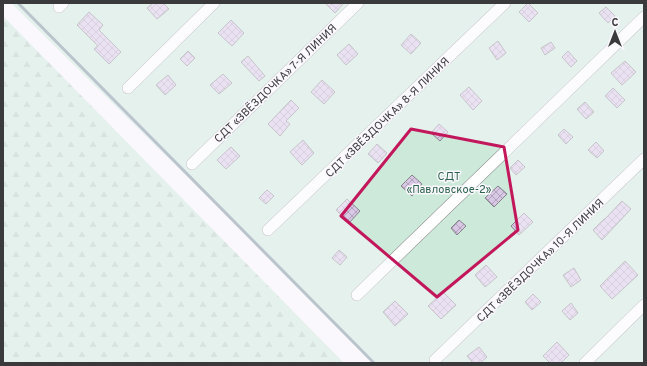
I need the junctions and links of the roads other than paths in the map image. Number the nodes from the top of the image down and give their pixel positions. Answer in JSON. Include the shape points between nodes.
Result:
{"nodes":[{"id":1,"x":214,"y":3,"type":"edge"},
{"id":2,"x":358,"y":3,"type":"edge"},
{"id":3,"x":505,"y":3,"type":"edge"},
{"id":4,"x":644,"y":17,"type":"edge"},
{"id":5,"x":128,"y":88,"type":"dead end"},
{"id":6,"x":644,"y":159,"type":"edge"},
{"id":7,"x":192,"y":164,"type":"dead end"},
{"id":8,"x":268,"y":230,"type":"dead end"},
{"id":9,"x":357,"y":295,"type":"dead end"},
{"id":10,"x":644,"y":305,"type":"edge"},
{"id":11,"x":435,"y":360,"type":"dead end"},
{"id":12,"x":585,"y":363,"type":"edge"}],
"edges":[{"from":1,"to":5,"type":"lane"},
{"from":2,"to":7,"type":"lane","name":"СДТ «ЗВЁЗДОЧКА» 7-Я ЛИНИЯ"},
{"from":3,"to":8,"type":"lane","name":"СДТ «ЗВЁЗДОЧКА» 8-Я ЛИНИЯ"},
{"from":4,"to":9,"type":"lane"},
{"from":6,"to":11,"type":"lane","name":"СДТ «ЗВЁЗДОЧКА» 10-Я ЛИНИЯ"},
{"from":10,"to":12,"type":"lane"}]}
